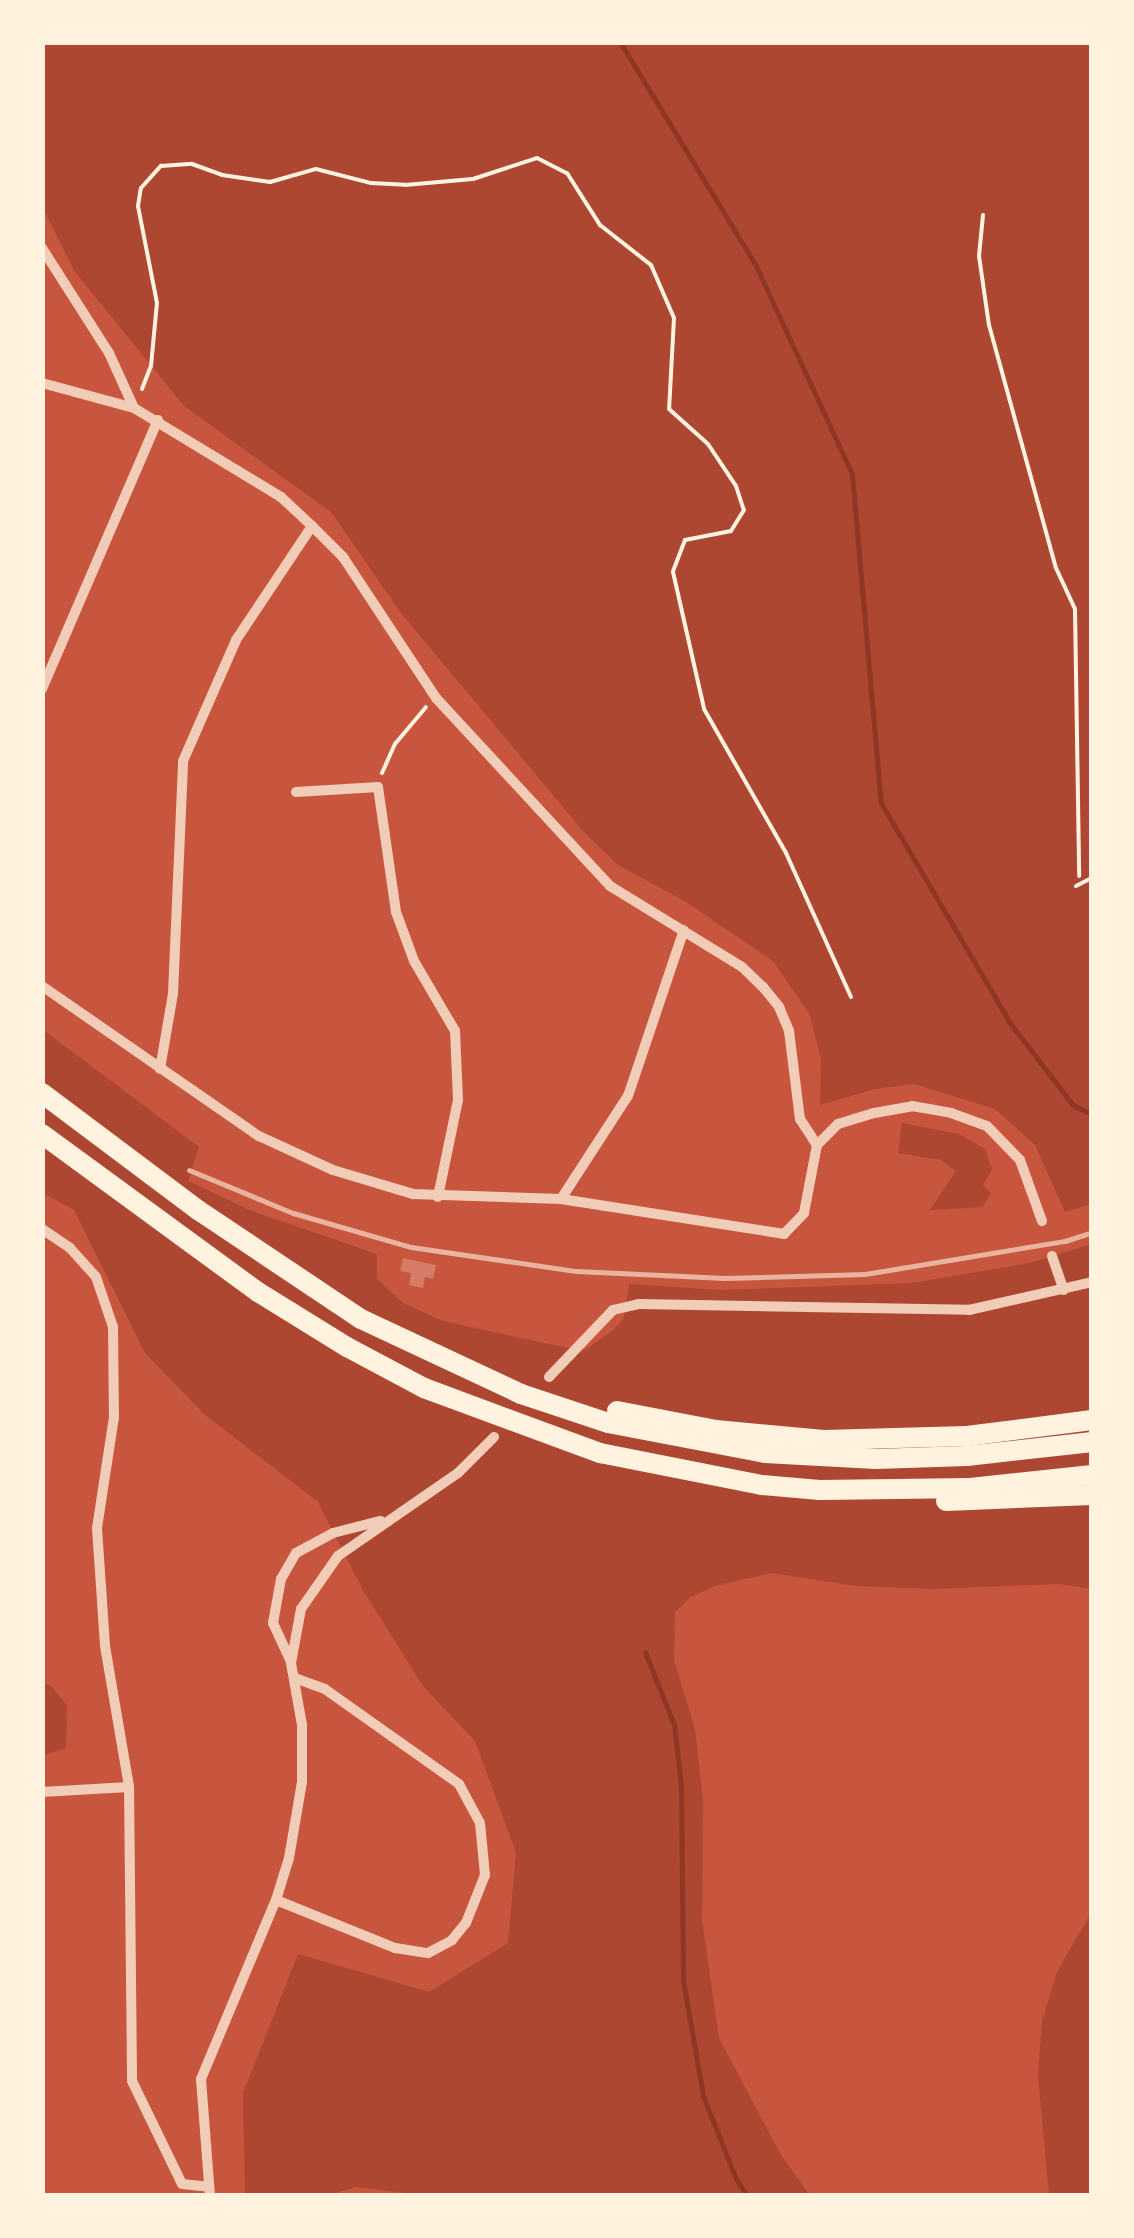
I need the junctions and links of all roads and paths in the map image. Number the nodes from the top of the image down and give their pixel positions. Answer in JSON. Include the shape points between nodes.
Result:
{"nodes":[{"id":1,"x":983,"y":215,"type":"dead end"},
{"id":2,"x":42,"y":248,"type":"edge"},
{"id":3,"x":42,"y":383,"type":"edge"},
{"id":4,"x":134,"y":408,"type":"junction"},
{"id":5,"x":158,"y":420,"type":"junction"},
{"id":6,"x":312,"y":526,"type":"junction"},
{"id":7,"x":42,"y":689,"type":"edge"},
{"id":8,"x":436,"y":698,"type":"junction"},
{"id":9,"x":378,"y":787,"type":"junction"},
{"id":10,"x":296,"y":792,"type":"dead end"},
{"id":11,"x":1079,"y":876,"type":"dead end"},
{"id":12,"x":1092,"y":878,"type":"edge"},
{"id":13,"x":1076,"y":886,"type":"dead end"},
{"id":14,"x":684,"y":930,"type":"junction"},
{"id":15,"x":42,"y":986,"type":"edge"},
{"id":16,"x":851,"y":997,"type":"dead end"},
{"id":17,"x":160,"y":1069,"type":"junction"},
{"id":18,"x":42,"y":1094,"type":"edge"},
{"id":19,"x":42,"y":1134,"type":"edge"},
{"id":20,"x":816,"y":1145,"type":"junction"},
{"id":21,"x":438,"y":1197,"type":"junction"},
{"id":22,"x":561,"y":1199,"type":"junction"},
{"id":23,"x":1042,"y":1220,"type":"dead end"},
{"id":24,"x":42,"y":1229,"type":"edge"},
{"id":25,"x":1052,"y":1256,"type":"dead end"},
{"id":26,"x":1092,"y":1282,"type":"edge"},
{"id":27,"x":1064,"y":1290,"type":"junction"},
{"id":28,"x":467,"y":1370,"type":"junction"},
{"id":29,"x":550,"y":1376,"type":"dead end"},
{"id":30,"x":1092,"y":1420,"type":"edge"},
{"id":31,"x":494,"y":1436,"type":"dead end"},
{"id":32,"x":1092,"y":1442,"type":"edge"},
{"id":33,"x":1092,"y":1475,"type":"edge"},
{"id":34,"x":820,"y":1490,"type":"junction"},
{"id":35,"x":1092,"y":1495,"type":"edge"},
{"id":36,"x":393,"y":1515,"type":"junction"},
{"id":37,"x":291,"y":1662,"type":"junction"},
{"id":38,"x":294,"y":1678,"type":"junction"},
{"id":39,"x":129,"y":1787,"type":"junction"},
{"id":40,"x":42,"y":1792,"type":"edge"},
{"id":41,"x":276,"y":1900,"type":"junction"},
{"id":42,"x":209,"y":2191,"type":"edge"}],
"edges":[{"from":1,"to":11,"type":"path","via":[[979,256],[988,325],[1056,568],[1075,608]]},
{"from":2,"to":4,"type":"street"},
{"from":3,"to":4,"type":"street"},
{"from":4,"to":5,"type":"street"},
{"from":4,"to":16,"type":"path","via":[[151,366],[156,303],[138,206],[141,188],[161,166],[192,164],[270,182],[316,169],[405,185],[474,179],[537,158],[566,174],[600,226],[651,265],[674,318],[669,409],[708,444],[736,486],[744,510],[731,531],[685,540],[673,572],[704,709],[786,853]]},
{"from":5,"to":6,"type":"street","via":[[281,497]]},
{"from":5,"to":7,"type":"street"},
{"from":6,"to":8,"type":"street","via":[[343,557]]},
{"from":6,"to":17,"type":"street","via":[[236,640],[183,761],[173,994]]},
{"from":8,"to":9,"type":"path","via":[[394,744]]},
{"from":8,"to":14,"type":"street","via":[[610,886]]},
{"from":9,"to":10,"type":"street"},
{"from":9,"to":21,"type":"street","via":[[396,912],[414,961],[455,1031],[458,1100]]},
{"from":12,"to":13,"type":"path"},
{"from":14,"to":20,"type":"street","via":[[742,968],[779,1007],[789,1031],[800,1119]]},
{"from":14,"to":22,"type":"street","via":[[628,1096]]},
{"from":15,"to":17,"type":"street"},
{"from":17,"to":21,"type":"street","via":[[298,1156]]},
{"from":18,"to":28,"type":"highway","via":[[276,1266],[361,1320]]},
{"from":19,"to":34,"type":"highway","via":[[258,1292],[424,1388],[600,1453]]},
{"from":20,"to":22,"type":"street","via":[[804,1214],[784,1234]]},
{"from":20,"to":23,"type":"street","via":[[838,1124],[874,1113],[912,1106],[952,1113],[987,1126],[1020,1160]]},
{"from":21,"to":22,"type":"street"},
{"from":24,"to":39,"type":"street","via":[[96,1277],[113,1328],[114,1418],[96,1528],[105,1646]]},
{"from":25,"to":27,"type":"street"},
{"from":26,"to":27,"type":"street"},
{"from":27,"to":29,"type":"street","via":[[969,1310],[639,1304],[613,1310]]},
{"from":28,"to":30,"type":"highway","via":[[617,1412],[770,1437],[914,1439]]},
{"from":28,"to":32,"type":"highway","via":[[608,1423],[766,1453],[967,1456]]},
{"from":31,"to":36,"type":"street","via":[[458,1473]]},
{"from":33,"to":34,"type":"highway","via":[[970,1488]]},
{"from":34,"to":35,"type":"highway","via":[[971,1502]]},
{"from":36,"to":37,"type":"street","via":[[319,1578],[301,1609]]},
{"from":36,"to":37,"type":"street","via":[[333,1533],[296,1553],[281,1579],[273,1623]]},
{"from":37,"to":38,"type":"street"},
{"from":38,"to":41,"type":"street","via":[[302,1782]]},
{"from":38,"to":41,"type":"street","via":[[325,1689],[459,1784],[480,1823],[486,1875],[466,1923],[428,1953],[395,1948]]},
{"from":39,"to":40,"type":"street"},
{"from":39,"to":42,"type":"street","via":[[132,2080],[182,2184]]},
{"from":41,"to":42,"type":"street","via":[[201,2079]]}]}
